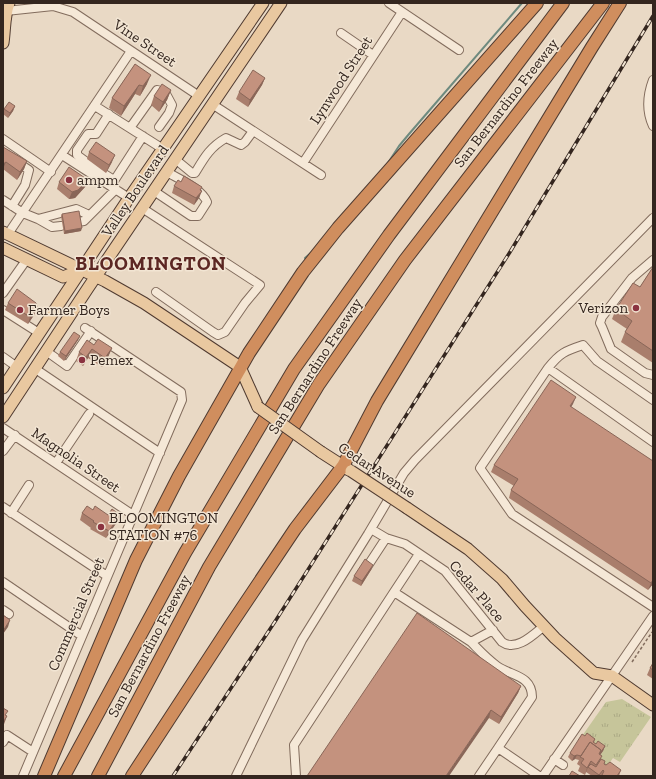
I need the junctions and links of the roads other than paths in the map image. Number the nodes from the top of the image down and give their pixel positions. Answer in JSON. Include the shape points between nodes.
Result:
{"nodes":[{"id":1,"x":281,"y":3,"type":"edge"},
{"id":2,"x":389,"y":3,"type":"edge"},
{"id":3,"x":537,"y":3,"type":"edge"},
{"id":4,"x":563,"y":3,"type":"edge"},
{"id":5,"x":603,"y":3,"type":"edge"},
{"id":6,"x":620,"y":3,"type":"edge"},
{"id":7,"x":261,"y":4,"type":"edge"},
{"id":8,"x":6,"y":7,"type":"edge"},
{"id":9,"x":402,"y":12,"type":"junction"},
{"id":10,"x":341,"y":32,"type":"dead end"},
{"id":11,"x":3,"y":43,"type":"edge"},
{"id":12,"x":458,"y":50,"type":"dead end"},
{"id":13,"x":132,"y":51,"type":"junction"},
{"id":14,"x":374,"y":55,"type":"junction"},
{"id":15,"x":653,"y":80,"type":"edge"},
{"id":16,"x":199,"y":96,"type":"junction"},
{"id":17,"x":212,"y":104,"type":"junction"},
{"id":18,"x":95,"y":106,"type":"junction"},
{"id":19,"x":109,"y":114,"type":"junction"},
{"id":20,"x":653,"y":126,"type":"edge"},
{"id":21,"x":159,"y":127,"type":"dead end"},
{"id":22,"x":130,"y":128,"type":"junction"},
{"id":23,"x":253,"y":131,"type":"junction"},
{"id":24,"x":143,"y":136,"type":"junction"},
{"id":25,"x":3,"y":139,"type":"edge"},
{"id":26,"x":163,"y":149,"type":"junction"},
{"id":27,"x":3,"y":153,"type":"edge"},
{"id":28,"x":62,"y":155,"type":"junction"},
{"id":29,"x":175,"y":159,"type":"junction"},
{"id":30,"x":303,"y":163,"type":"junction"},
{"id":31,"x":51,"y":172,"type":"junction"},
{"id":32,"x":167,"y":172,"type":"junction"},
{"id":33,"x":321,"y":176,"type":"dead end"},
{"id":34,"x":114,"y":185,"type":"junction"},
{"id":35,"x":154,"y":191,"type":"junction"},
{"id":36,"x":129,"y":198,"type":"junction"},
{"id":37,"x":3,"y":200,"type":"edge"},
{"id":38,"x":12,"y":206,"type":"junction"},
{"id":39,"x":142,"y":208,"type":"junction"},
{"id":40,"x":23,"y":213,"type":"junction"},
{"id":41,"x":653,"y":218,"type":"edge"},
{"id":42,"x":38,"y":219,"type":"junction"},
{"id":43,"x":59,"y":227,"type":"dead end"},
{"id":44,"x":6,"y":233,"type":"edge"},
{"id":45,"x":3,"y":248,"type":"edge"},
{"id":46,"x":27,"y":259,"type":"junction"},
{"id":47,"x":653,"y":260,"type":"edge"},
{"id":48,"x":81,"y":270,"type":"junction"},
{"id":49,"x":95,"y":277,"type":"junction"},
{"id":50,"x":3,"y":292,"type":"edge"},
{"id":51,"x":156,"y":292,"type":"dead end"},
{"id":52,"x":3,"y":310,"type":"edge"},
{"id":53,"x":39,"y":333,"type":"junction"},
{"id":54,"x":46,"y":351,"type":"junction"},
{"id":55,"x":3,"y":357,"type":"edge"},
{"id":56,"x":17,"y":367,"type":"junction"},
{"id":57,"x":240,"y":367,"type":"junction"},
{"id":58,"x":34,"y":368,"type":"junction"},
{"id":59,"x":548,"y":368,"type":"junction"},
{"id":60,"x":653,"y":375,"type":"edge"},
{"id":61,"x":3,"y":388,"type":"edge"},
{"id":62,"x":653,"y":400,"type":"edge"},
{"id":63,"x":89,"y":414,"type":"dead end"},
{"id":64,"x":3,"y":417,"type":"edge"},
{"id":65,"x":3,"y":428,"type":"edge"},
{"id":66,"x":15,"y":435,"type":"junction"},
{"id":67,"x":653,"y":442,"type":"edge"},
{"id":68,"x":3,"y":451,"type":"edge"},
{"id":69,"x":160,"y":453,"type":"junction"},
{"id":70,"x":56,"y":463,"type":"junction"},
{"id":71,"x":347,"y":468,"type":"junction"},
{"id":72,"x":30,"y":485,"type":"dead end"},
{"id":73,"x":3,"y":507,"type":"edge"},
{"id":74,"x":11,"y":513,"type":"junction"},
{"id":75,"x":134,"y":515,"type":"junction"},
{"id":76,"x":371,"y":529,"type":"junction"},
{"id":77,"x":386,"y":538,"type":"junction"},
{"id":78,"x":419,"y":554,"type":"junction"},
{"id":79,"x":367,"y":567,"type":"edge"},
{"id":80,"x":107,"y":576,"type":"junction"},
{"id":81,"x":3,"y":582,"type":"edge"},
{"id":82,"x":394,"y":592,"type":"junction"},
{"id":83,"x":653,"y":607,"type":"edge"},
{"id":84,"x":653,"y":616,"type":"edge"},
{"id":85,"x":544,"y":626,"type":"junction"},
{"id":86,"x":493,"y":630,"type":"junction"},
{"id":87,"x":82,"y":636,"type":"junction"},
{"id":88,"x":471,"y":642,"type":"junction"},
{"id":89,"x":612,"y":676,"type":"junction"},
{"id":90,"x":653,"y":705,"type":"edge"},
{"id":91,"x":3,"y":742,"type":"edge"},
{"id":92,"x":498,"y":748,"type":"junction"},
{"id":93,"x":33,"y":752,"type":"junction"},
{"id":94,"x":554,"y":759,"type":"junction"},
{"id":95,"x":563,"y":765,"type":"dead end"},
{"id":96,"x":23,"y":776,"type":"edge"},
{"id":97,"x":44,"y":776,"type":"edge"},
{"id":98,"x":64,"y":776,"type":"edge"},
{"id":99,"x":98,"y":776,"type":"edge"},
{"id":100,"x":132,"y":776,"type":"edge"},
{"id":101,"x":236,"y":776,"type":"edge"},
{"id":102,"x":296,"y":776,"type":"edge"},
{"id":103,"x":479,"y":776,"type":"edge"},
{"id":104,"x":539,"y":776,"type":"edge"},
{"id":105,"x":543,"y":776,"type":"edge"}],
"edges":[{"from":1,"to":17,"type":"main road","name":"Valley Boulevard"},
{"from":2,"to":9,"type":"street"},
{"from":3,"to":57,"type":"highway","via":[[338,228],[303,272]]},
{"from":4,"to":98,"type":"highway","name":"San Bernardino Freeway","via":[[389,235],[294,369],[185,553]]},
{"from":5,"to":99,"type":"highway","name":"San Bernardino Freeway","via":[[405,260],[319,384],[209,567]]},
{"from":6,"to":71,"type":"highway","via":[[377,401]]},
{"from":7,"to":16,"type":"main road","name":"Valley Boulevard"},
{"from":8,"to":11,"type":"main road"},
{"from":8,"to":13,"type":"street","name":"Vine Street","via":[[60,7],[73,12]]},
{"from":9,"to":12,"type":"street"},
{"from":9,"to":14,"type":"street","name":"Lynwood Street"},
{"from":10,"to":14,"type":"street"},
{"from":13,"to":16,"type":"street","name":"Vine Street"},
{"from":13,"to":18,"type":"street"},
{"from":14,"to":30,"type":"street","name":"Lynwood Street"},
{"from":15,"to":20,"type":"street","via":[[648,98]]},
{"from":16,"to":26,"type":"main road","name":"Valley Boulevard"},
{"from":17,"to":23,"type":"street"},
{"from":17,"to":29,"type":"main road","name":"Valley Boulevard"},
{"from":18,"to":19,"type":"street"},
{"from":18,"to":28,"type":"street"},
{"from":19,"to":22,"type":"street"},
{"from":19,"to":34,"type":"street","via":[[96,134],[88,134],[77,150],[77,155]]},
{"from":21,"to":22,"type":"street","via":[[172,105],[165,92],[157,90]]},
{"from":22,"to":24,"type":"street"},
{"from":23,"to":29,"type":"street","via":[[241,145],[226,138],[220,141],[209,150],[195,173]]},
{"from":23,"to":30,"type":"street"},
{"from":24,"to":26,"type":"street"},
{"from":24,"to":34,"type":"street"},
{"from":25,"to":31,"type":"street"},
{"from":26,"to":36,"type":"main road","name":"Valley Boulevard"},
{"from":27,"to":38,"type":"street","via":[[29,170],[26,185]]},
{"from":28,"to":31,"type":"street"},
{"from":28,"to":34,"type":"street"},
{"from":29,"to":32,"type":"main road","name":"Valley Boulevard"},
{"from":30,"to":33,"type":"street"},
{"from":31,"to":40,"type":"street"},
{"from":32,"to":35,"type":"main road","name":"Valley Boulevard"},
{"from":32,"to":35,"type":"street","via":[[205,197],[207,202],[198,216],[191,216]]},
{"from":34,"to":36,"type":"street"},
{"from":34,"to":42,"type":"street","via":[[81,221],[76,209]]},
{"from":35,"to":39,"type":"main road","name":"Valley Boulevard"},
{"from":36,"to":48,"type":"main road","name":"Valley Boulevard"},
{"from":37,"to":38,"type":"street"},
{"from":38,"to":40,"type":"street"},
{"from":39,"to":49,"type":"main road","name":"Valley Boulevard"},
{"from":39,"to":51,"type":"street","via":[[260,285],[225,332],[218,335]]},
{"from":40,"to":42,"type":"street"},
{"from":40,"to":44,"type":"street"},
{"from":41,"to":76,"type":"street","via":[[415,460],[404,473]]},
{"from":42,"to":43,"type":"street"},
{"from":44,"to":48,"type":"main road"},
{"from":45,"to":46,"type":"main road"},
{"from":46,"to":48,"type":"main road","via":[[63,277]]},
{"from":46,"to":50,"type":"street"},
{"from":47,"to":60,"type":"street","via":[[632,278],[600,323],[611,349],[645,373]]},
{"from":48,"to":49,"type":"main road"},
{"from":48,"to":53,"type":"main road","name":"Valley Boulevard"},
{"from":49,"to":54,"type":"main road","name":"Valley Boulevard"},
{"from":49,"to":57,"type":"main road","via":[[144,303]]},
{"from":52,"to":53,"type":"street"},
{"from":53,"to":56,"type":"main road","name":"Valley Boulevard"},
{"from":54,"to":58,"type":"main road","name":"Valley Boulevard"},
{"from":54,"to":69,"type":"street","name":"Commercial Street","via":[[67,366],[88,330],[181,392],[182,400]]},
{"from":55,"to":56,"type":"street"},
{"from":56,"to":61,"type":"main road","name":"Valley Boulevard"},
{"from":57,"to":71,"type":"main road","name":"Cedar Avenue","bridge":true,"via":[[258,407]]},
{"from":57,"to":97,"type":"highway","via":[[136,560]]},
{"from":58,"to":64,"type":"main road","name":"Valley Boulevard"},
{"from":58,"to":69,"type":"street"},
{"from":59,"to":62,"type":"street","via":[[556,357],[583,345],[597,361]]},
{"from":59,"to":67,"type":"street"},
{"from":59,"to":83,"type":"street","via":[[480,468],[512,514]]},
{"from":63,"to":70,"type":"street"},
{"from":65,"to":66,"type":"street","name":"Magnolia Street"},
{"from":66,"to":68,"type":"street"},
{"from":66,"to":70,"type":"street","name":"Magnolia Street"},
{"from":69,"to":75,"type":"street","name":"Commercial Street"},
{"from":70,"to":75,"type":"street","name":"Magnolia Street"},
{"from":71,"to":85,"type":"main road","name":"Cedar Avenue","bridge":true,"via":[[468,549],[502,579]]},
{"from":71,"to":100,"type":"highway","via":[[286,542]]},
{"from":72,"to":74,"type":"street"},
{"from":73,"to":74,"type":"street"},
{"from":74,"to":80,"type":"street"},
{"from":75,"to":80,"type":"street","name":"Commercial Street"},
{"from":76,"to":77,"type":"street","name":"Cedar Place"},
{"from":76,"to":101,"type":"street","via":[[302,640]]},
{"from":77,"to":78,"type":"street","name":"Cedar Place","via":[[405,544]]},
{"from":77,"to":79,"type":"street"},
{"from":78,"to":82,"type":"street"},
{"from":78,"to":86,"type":"street","name":"Cedar Place","via":[[445,571]]},
{"from":80,"to":87,"type":"street","name":"Commercial Street"},
{"from":81,"to":87,"type":"street"},
{"from":82,"to":88,"type":"street"},
{"from":82,"to":102,"type":"street","via":[[294,745]]},
{"from":84,"to":89,"type":"street"},
{"from":85,"to":86,"type":"street","name":"Cedar Place","via":[[530,638],[510,645],[502,642]]},
{"from":85,"to":89,"type":"main road","name":"Cedar Avenue","via":[[594,673]]},
{"from":86,"to":88,"type":"street"},
{"from":87,"to":93,"type":"street","name":"Commercial Street"},
{"from":88,"to":92,"type":"street","via":[[498,667],[528,683],[532,690],[532,697]]},
{"from":89,"to":90,"type":"main road","name":"Cedar Avenue"},
{"from":89,"to":94,"type":"street"},
{"from":91,"to":93,"type":"street","via":[[8,735]]},
{"from":92,"to":103,"type":"street"},
{"from":92,"to":104,"type":"street"},
{"from":93,"to":96,"type":"street","name":"Commercial Street"},
{"from":94,"to":95,"type":"street"},
{"from":94,"to":105,"type":"street"}]}
